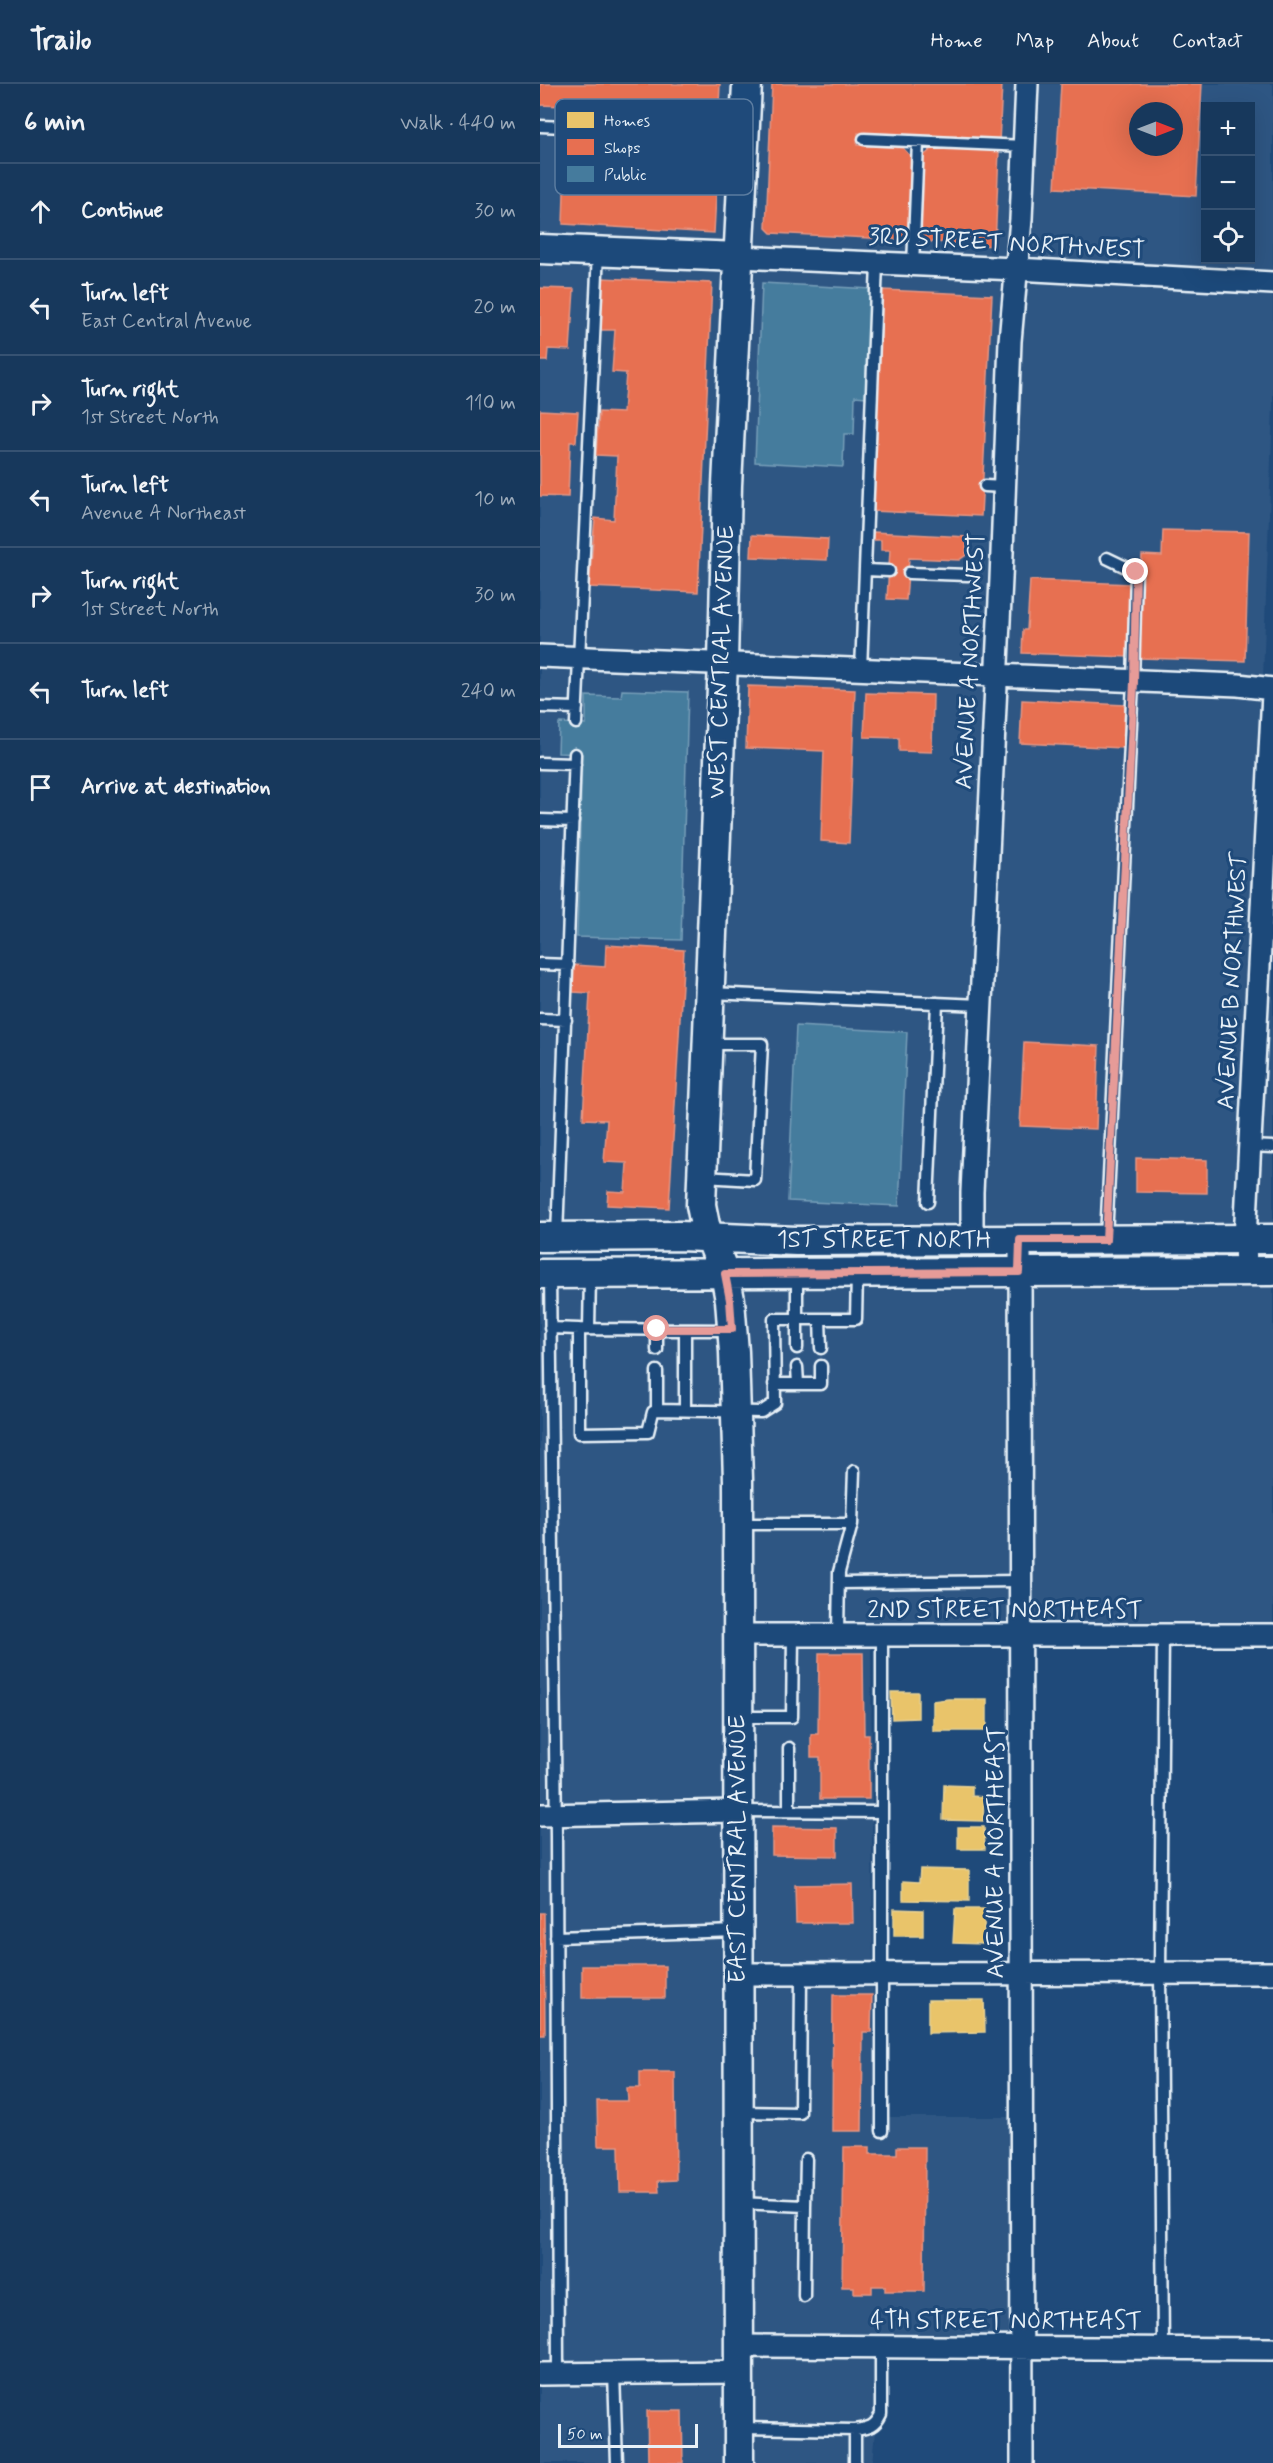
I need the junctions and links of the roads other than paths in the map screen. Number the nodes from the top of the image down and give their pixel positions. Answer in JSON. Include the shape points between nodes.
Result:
{"nodes":[{"id":1,"x":747,"y":84,"type":"edge"},
{"id":2,"x":1027,"y":84,"type":"edge"},
{"id":3,"x":746,"y":99,"type":"edge"},
{"id":4,"x":540,"y":126,"type":"edge"},
{"id":5,"x":555,"y":127,"type":"edge"},
{"id":6,"x":864,"y":139,"type":"dead end"},
{"id":7,"x":918,"y":142,"type":"junction"},
{"id":8,"x":1025,"y":146,"type":"junction"},
{"id":9,"x":742,"y":195,"type":"edge"},
{"id":10,"x":540,"y":249,"type":"edge"},
{"id":11,"x":598,"y":252,"type":"junction"},
{"id":12,"x":739,"y":257,"type":"junction"},
{"id":13,"x":877,"y":264,"type":"junction"},
{"id":14,"x":913,"y":266,"type":"junction"},
{"id":15,"x":1016,"y":269,"type":"junction"},
{"id":16,"x":1273,"y":284,"type":"edge"},
{"id":17,"x":1107,"y":558,"type":"dead end"},
{"id":18,"x":866,"y":570,"type":"junction"},
{"id":19,"x":889,"y":571,"type":"dead end"},
{"id":20,"x":909,"y":573,"type":"dead end"},
{"id":21,"x":968,"y":575,"type":"dead end"},
{"id":22,"x":540,"y":656,"type":"edge"},
{"id":23,"x":580,"y":657,"type":"junction"},
{"id":24,"x":723,"y":662,"type":"junction"},
{"id":25,"x":861,"y":670,"type":"junction"},
{"id":26,"x":996,"y":674,"type":"junction"},
{"id":27,"x":1134,"y":682,"type":"junction"},
{"id":28,"x":1273,"y":692,"type":"edge"},
{"id":29,"x":540,"y":707,"type":"edge"},
{"id":30,"x":577,"y":708,"type":"junction"},
{"id":31,"x":576,"y":723,"type":"dead end"},
{"id":32,"x":540,"y":763,"type":"edge"},
{"id":33,"x":540,"y":820,"type":"edge"},
{"id":34,"x":573,"y":820,"type":"junction"},
{"id":35,"x":540,"y":964,"type":"edge"},
{"id":36,"x":568,"y":965,"type":"junction"},
{"id":37,"x":710,"y":993,"type":"junction"},
{"id":38,"x":937,"y":1003,"type":"junction"},
{"id":39,"x":980,"y":1005,"type":"junction"},
{"id":40,"x":540,"y":1019,"type":"edge"},
{"id":41,"x":566,"y":1020,"type":"junction"},
{"id":42,"x":707,"y":1044,"type":"junction"},
{"id":43,"x":1250,"y":1146,"type":"junction"},
{"id":44,"x":1273,"y":1147,"type":"edge"},
{"id":45,"x":702,"y":1177,"type":"junction"},
{"id":46,"x":927,"y":1202,"type":"dead end"},
{"id":47,"x":549,"y":1237,"type":"edge"},
{"id":48,"x":711,"y":1238,"type":"junction"},
{"id":49,"x":1259,"y":1239,"type":"edge"},
{"id":50,"x":972,"y":1240,"type":"junction"},
{"id":51,"x":1020,"y":1240,"type":"junction"},
{"id":52,"x":1106,"y":1240,"type":"junction"},
{"id":53,"x":1259,"y":1271,"type":"edge"},
{"id":54,"x":857,"y":1272,"type":"junction"},
{"id":55,"x":1019,"y":1272,"type":"junction"},
{"id":56,"x":797,"y":1273,"type":"junction"},
{"id":57,"x":590,"y":1274,"type":"junction"},
{"id":58,"x":725,"y":1274,"type":"junction"},
{"id":59,"x":545,"y":1285,"type":"edge"},
{"id":60,"x":797,"y":1319,"type":"junction"},
{"id":61,"x":820,"y":1319,"type":"junction"},
{"id":62,"x":550,"y":1328,"type":"junction"},
{"id":63,"x":584,"y":1329,"type":"junction"},
{"id":64,"x":657,"y":1329,"type":"junction"},
{"id":65,"x":685,"y":1329,"type":"junction"},
{"id":66,"x":732,"y":1329,"type":"junction"},
{"id":67,"x":797,"y":1348,"type":"dead end"},
{"id":68,"x":820,"y":1348,"type":"dead end"},
{"id":69,"x":657,"y":1350,"type":"dead end"},
{"id":70,"x":821,"y":1366,"type":"dead end"},
{"id":71,"x":797,"y":1367,"type":"dead end"},
{"id":72,"x":657,"y":1371,"type":"dead end"},
{"id":73,"x":774,"y":1384,"type":"junction"},
{"id":74,"x":798,"y":1384,"type":"junction"},
{"id":75,"x":657,"y":1410,"type":"junction"},
{"id":76,"x":685,"y":1410,"type":"junction"},
{"id":77,"x":736,"y":1411,"type":"junction"},
{"id":78,"x":854,"y":1471,"type":"dead end"},
{"id":79,"x":737,"y":1524,"type":"junction"},
{"id":80,"x":852,"y":1524,"type":"junction"},
{"id":81,"x":540,"y":1552,"type":"edge"},
{"id":82,"x":552,"y":1552,"type":"junction"},
{"id":83,"x":1021,"y":1581,"type":"junction"},
{"id":84,"x":839,"y":1583,"type":"junction"},
{"id":85,"x":737,"y":1635,"type":"junction"},
{"id":86,"x":793,"y":1635,"type":"junction"},
{"id":87,"x":838,"y":1635,"type":"junction"},
{"id":88,"x":882,"y":1635,"type":"junction"},
{"id":89,"x":1021,"y":1635,"type":"junction"},
{"id":90,"x":1163,"y":1635,"type":"junction"},
{"id":91,"x":1273,"y":1635,"type":"edge"},
{"id":92,"x":737,"y":1717,"type":"junction"},
{"id":93,"x":789,"y":1748,"type":"dead end"},
{"id":94,"x":737,"y":1811,"type":"junction"},
{"id":95,"x":789,"y":1811,"type":"junction"},
{"id":96,"x":882,"y":1812,"type":"junction"},
{"id":97,"x":547,"y":1815,"type":"edge"},
{"id":98,"x":738,"y":1931,"type":"junction"},
{"id":99,"x":556,"y":1937,"type":"junction"},
{"id":100,"x":1273,"y":1972,"type":"edge"},
{"id":101,"x":1022,"y":1973,"type":"junction"},
{"id":102,"x":1160,"y":1973,"type":"junction"},
{"id":103,"x":738,"y":1974,"type":"junction"},
{"id":104,"x":801,"y":1974,"type":"junction"},
{"id":105,"x":882,"y":1974,"type":"junction"},
{"id":106,"x":738,"y":2112,"type":"junction"},
{"id":107,"x":882,"y":2131,"type":"dead end"},
{"id":108,"x":806,"y":2159,"type":"dead end"},
{"id":109,"x":738,"y":2204,"type":"junction"},
{"id":110,"x":805,"y":2206,"type":"junction"},
{"id":111,"x":804,"y":2296,"type":"dead end"},
{"id":112,"x":881,"y":2346,"type":"junction"},
{"id":113,"x":1022,"y":2346,"type":"junction"},
{"id":114,"x":1163,"y":2348,"type":"junction"},
{"id":115,"x":1273,"y":2349,"type":"edge"},
{"id":116,"x":738,"y":2359,"type":"junction"},
{"id":117,"x":614,"y":2373,"type":"junction"},
{"id":118,"x":549,"y":2374,"type":"edge"},
{"id":119,"x":739,"y":2428,"type":"junction"},
{"id":120,"x":855,"y":2430,"type":"junction"},
{"id":121,"x":617,"y":2463,"type":"edge"},
{"id":122,"x":739,"y":2463,"type":"edge"},
{"id":123,"x":855,"y":2463,"type":"edge"},
{"id":124,"x":1022,"y":2463,"type":"edge"}],
"edges":[{"from":1,"to":3,"type":"main road","name":"WEST CENTRAL AVENUE"},
{"from":2,"to":8,"type":"street","name":"AVENUE A NORTHWEST"},
{"from":4,"to":5,"type":"lane"},
{"from":6,"to":7,"type":"lane"},
{"from":7,"to":8,"type":"lane"},
{"from":7,"to":14,"type":"lane"},
{"from":8,"to":15,"type":"street","name":"AVENUE A NORTHWEST"},
{"from":9,"to":12,"type":"main road","name":"WEST CENTRAL AVENUE"},
{"from":10,"to":11,"type":"main road"},
{"from":11,"to":12,"type":"main road"},
{"from":11,"to":23,"type":"lane"},
{"from":12,"to":13,"type":"street","name":"3RD STREET NORTHWEST"},
{"from":12,"to":24,"type":"main road","name":"WEST CENTRAL AVENUE"},
{"from":13,"to":14,"type":"street","name":"3RD STREET NORTHWEST"},
{"from":13,"to":18,"type":"lane"},
{"from":14,"to":15,"type":"street","name":"3RD STREET NORTHWEST"},
{"from":15,"to":16,"type":"street","name":"3RD STREET NORTHWEST"},
{"from":15,"to":26,"type":"street","name":"AVENUE A NORTHWEST","via":[[995,486]]},
{"from":17,"to":27,"type":"lane","via":[[1136,572]]},
{"from":18,"to":19,"type":"lane"},
{"from":18,"to":25,"type":"lane"},
{"from":20,"to":21,"type":"lane"},
{"from":22,"to":23,"type":"street"},
{"from":23,"to":24,"type":"street"},
{"from":23,"to":30,"type":"lane"},
{"from":24,"to":25,"type":"street"},
{"from":24,"to":37,"type":"main road","name":"WEST CENTRAL AVENUE"},
{"from":25,"to":26,"type":"street"},
{"from":26,"to":27,"type":"street"},
{"from":26,"to":39,"type":"street","name":"AVENUE A NORTHWEST"},
{"from":27,"to":28,"type":"street","via":[[1238,685]]},
{"from":27,"to":52,"type":"lane"},
{"from":28,"to":43,"type":"street","name":"AVENUE B NORTHWEST"},
{"from":29,"to":30,"type":"lane"},
{"from":30,"to":31,"type":"lane"},
{"from":32,"to":34,"type":"lane","via":[[575,759]]},
{"from":33,"to":34,"type":"lane"},
{"from":34,"to":36,"type":"lane"},
{"from":35,"to":36,"type":"lane"},
{"from":36,"to":41,"type":"lane"},
{"from":37,"to":38,"type":"lane"},
{"from":37,"to":42,"type":"main road","name":"WEST CENTRAL AVENUE"},
{"from":38,"to":39,"type":"lane"},
{"from":38,"to":46,"type":"lane"},
{"from":39,"to":50,"type":"street","name":"AVENUE A NORTHWEST"},
{"from":40,"to":41,"type":"lane"},
{"from":41,"to":47,"type":"lane"},
{"from":42,"to":45,"type":"main road","name":"WEST CENTRAL AVENUE"},
{"from":42,"to":45,"type":"lane","via":[[762,1044],[754,1180]]},
{"from":43,"to":44,"type":"lane"},
{"from":43,"to":49,"type":"street","name":"AVENUE B NORTHWEST"},
{"from":45,"to":48,"type":"main road","name":"WEST CENTRAL AVENUE","via":[[701,1205]]},
{"from":47,"to":48,"type":"main road","name":"1ST STREET NORTH"},
{"from":48,"to":50,"type":"main road","name":"1ST STREET NORTH"},
{"from":48,"to":58,"type":"main road","name":"EAST CENTRAL AVENUE"},
{"from":49,"to":52,"type":"main road","name":"1ST STREET NORTH"},
{"from":49,"to":53,"type":"street","name":"AVENUE B NORTHWEST"},
{"from":50,"to":51,"type":"main road","name":"1ST STREET NORTH"},
{"from":51,"to":52,"type":"main road","name":"1ST STREET NORTH"},
{"from":51,"to":55,"type":"street","name":"AVENUE A NORTHEAST"},
{"from":53,"to":55,"type":"main road","name":"1ST STREET NORTH"},
{"from":54,"to":55,"type":"main road","name":"1ST STREET NORTH"},
{"from":54,"to":56,"type":"main road","name":"1ST STREET NORTH"},
{"from":54,"to":61,"type":"lane","via":[[856,1319]]},
{"from":55,"to":83,"type":"street","name":"AVENUE A NORTHEAST"},
{"from":56,"to":58,"type":"main road","name":"1ST STREET NORTH"},
{"from":56,"to":60,"type":"lane"},
{"from":57,"to":58,"type":"main road","name":"1ST STREET NORTH"},
{"from":57,"to":59,"type":"main road","name":"1ST STREET NORTH"},
{"from":57,"to":63,"type":"lane"},
{"from":58,"to":66,"type":"main road","name":"EAST CENTRAL AVENUE"},
{"from":59,"to":62,"type":"lane"},
{"from":60,"to":61,"type":"lane"},
{"from":60,"to":67,"type":"lane"},
{"from":60,"to":73,"type":"lane","via":[[774,1319]]},
{"from":61,"to":68,"type":"lane"},
{"from":62,"to":63,"type":"lane"},
{"from":62,"to":82,"type":"lane"},
{"from":63,"to":64,"type":"lane"},
{"from":63,"to":75,"type":"lane","via":[[579,1433],[648,1432]]},
{"from":64,"to":65,"type":"lane"},
{"from":64,"to":69,"type":"lane"},
{"from":65,"to":66,"type":"lane"},
{"from":65,"to":76,"type":"lane"},
{"from":66,"to":77,"type":"main road","name":"EAST CENTRAL AVENUE"},
{"from":70,"to":74,"type":"lane","via":[[821,1384]]},
{"from":71,"to":74,"type":"lane"},
{"from":72,"to":75,"type":"lane"},
{"from":73,"to":74,"type":"lane"},
{"from":73,"to":77,"type":"lane","via":[[775,1403],[761,1412]]},
{"from":75,"to":76,"type":"lane"},
{"from":76,"to":77,"type":"lane"},
{"from":77,"to":79,"type":"main road","name":"EAST CENTRAL AVENUE"},
{"from":78,"to":80,"type":"lane"},
{"from":79,"to":80,"type":"lane"},
{"from":79,"to":85,"type":"main road","name":"EAST CENTRAL AVENUE"},
{"from":80,"to":84,"type":"lane"},
{"from":81,"to":82,"type":"lane"},
{"from":82,"to":97,"type":"lane"},
{"from":83,"to":84,"type":"lane"},
{"from":83,"to":89,"type":"street","name":"AVENUE A NORTHEAST"},
{"from":84,"to":87,"type":"lane"},
{"from":85,"to":86,"type":"street","name":"2ND STREET NORTHEAST"},
{"from":85,"to":92,"type":"main road","name":"EAST CENTRAL AVENUE"},
{"from":86,"to":87,"type":"street","name":"2ND STREET NORTHEAST"},
{"from":86,"to":92,"type":"lane","via":[[792,1717]]},
{"from":87,"to":88,"type":"street","name":"2ND STREET NORTHEAST"},
{"from":88,"to":89,"type":"street","name":"2ND STREET NORTHEAST"},
{"from":88,"to":96,"type":"lane"},
{"from":89,"to":90,"type":"street","name":"2ND STREET NORTHEAST"},
{"from":89,"to":101,"type":"street","name":"AVENUE A NORTHEAST"},
{"from":90,"to":91,"type":"street","name":"2ND STREET NORTHEAST"},
{"from":90,"to":102,"type":"lane"},
{"from":92,"to":94,"type":"main road","name":"EAST CENTRAL AVENUE"},
{"from":93,"to":95,"type":"lane"},
{"from":94,"to":95,"type":"lane"},
{"from":94,"to":97,"type":"street"},
{"from":94,"to":98,"type":"main road","name":"EAST CENTRAL AVENUE"},
{"from":95,"to":96,"type":"lane"},
{"from":96,"to":105,"type":"lane"},
{"from":97,"to":99,"type":"lane"},
{"from":98,"to":99,"type":"lane"},
{"from":98,"to":103,"type":"main road","name":"EAST CENTRAL AVENUE"},
{"from":99,"to":118,"type":"lane"},
{"from":100,"to":102,"type":"street"},
{"from":101,"to":102,"type":"street"},
{"from":101,"to":105,"type":"street"},
{"from":101,"to":113,"type":"street","name":"AVENUE A NORTHEAST"},
{"from":102,"to":114,"type":"lane"},
{"from":103,"to":104,"type":"street"},
{"from":103,"to":106,"type":"main road","name":"EAST CENTRAL AVENUE"},
{"from":104,"to":105,"type":"street"},
{"from":104,"to":106,"type":"lane","via":[[801,2113]]},
{"from":105,"to":107,"type":"lane"},
{"from":106,"to":109,"type":"main road","name":"EAST CENTRAL AVENUE"},
{"from":108,"to":110,"type":"lane"},
{"from":109,"to":110,"type":"lane"},
{"from":109,"to":116,"type":"main road","name":"EAST CENTRAL AVENUE"},
{"from":110,"to":111,"type":"lane"},
{"from":112,"to":113,"type":"street","name":"4TH STREET NORTHEAST"},
{"from":112,"to":116,"type":"street","name":"4TH STREET NORTHEAST"},
{"from":112,"to":120,"type":"lane","via":[[881,2414],[877,2424]]},
{"from":113,"to":114,"type":"street","name":"4TH STREET NORTHEAST"},
{"from":113,"to":124,"type":"street","name":"AVENUE A NORTHEAST"},
{"from":114,"to":115,"type":"street","name":"4TH STREET NORTHEAST"},
{"from":116,"to":117,"type":"street","name":"4TH STREET NORTHEAST"},
{"from":116,"to":119,"type":"main road","name":"EAST CENTRAL AVENUE"},
{"from":117,"to":118,"type":"street","name":"4TH STREET NORTHEAST"},
{"from":117,"to":121,"type":"lane"},
{"from":119,"to":120,"type":"lane"},
{"from":119,"to":122,"type":"main road","name":"EAST CENTRAL AVENUE"},
{"from":120,"to":123,"type":"lane"}]}
